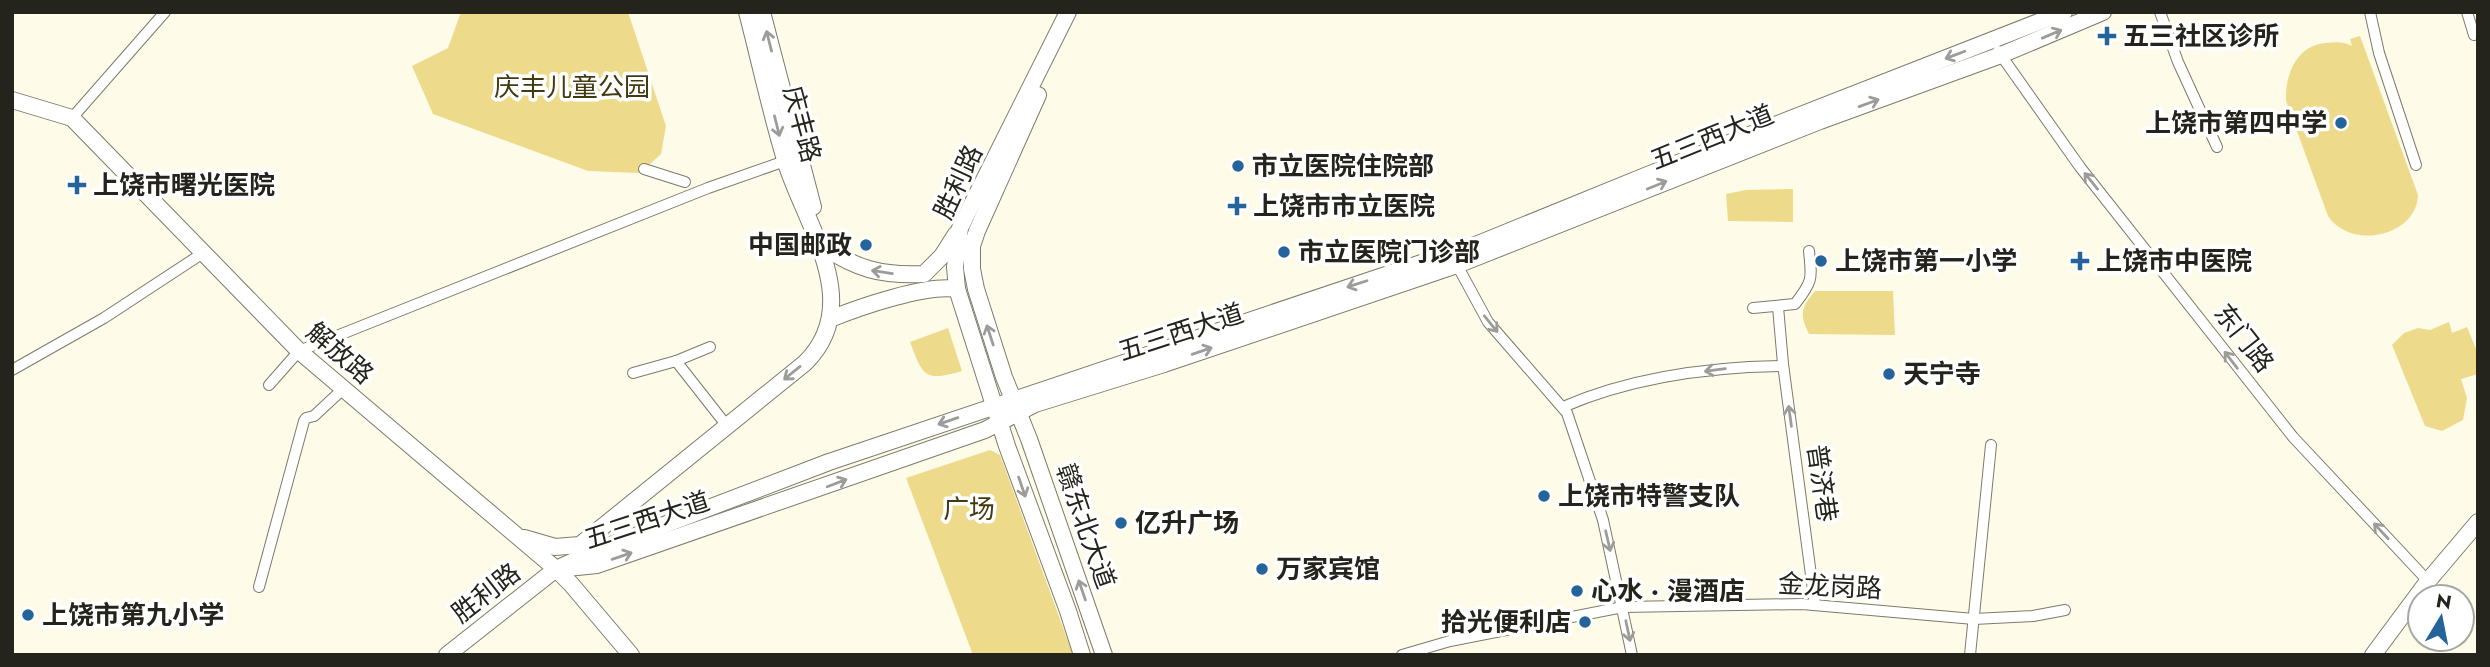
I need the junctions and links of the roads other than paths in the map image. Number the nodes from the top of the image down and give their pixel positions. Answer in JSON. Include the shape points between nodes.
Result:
{"nodes":[{"id":1,"x":165,"y":12,"type":"edge"},
{"id":2,"x":747,"y":12,"type":"edge"},
{"id":3,"x":762,"y":12,"type":"edge"},
{"id":4,"x":1068,"y":12,"type":"edge"},
{"id":5,"x":1079,"y":12,"type":"edge"},
{"id":6,"x":2064,"y":12,"type":"edge"},
{"id":7,"x":2103,"y":12,"type":"edge"},
{"id":8,"x":2160,"y":12,"type":"edge"},
{"id":9,"x":2370,"y":12,"type":"edge"},
{"id":10,"x":2467,"y":12,"type":"edge"},
{"id":11,"x":2474,"y":34,"type":"dead end"},
{"id":12,"x":1992,"y":40,"type":"junction"},
{"id":13,"x":2001,"y":55,"type":"junction"},
{"id":14,"x":12,"y":100,"type":"edge"},
{"id":15,"x":72,"y":118,"type":"junction"},
{"id":16,"x":2217,"y":147,"type":"dead end"},
{"id":17,"x":786,"y":161,"type":"junction"},
{"id":18,"x":2416,"y":165,"type":"dead end"},
{"id":19,"x":644,"y":169,"type":"dead end"},
{"id":20,"x":685,"y":182,"type":"dead end"},
{"id":21,"x":960,"y":228,"type":"junction"},
{"id":22,"x":824,"y":247,"type":"junction"},
{"id":23,"x":1809,"y":251,"type":"dead end"},
{"id":24,"x":204,"y":253,"type":"junction"},
{"id":25,"x":1457,"y":265,"type":"junction"},
{"id":26,"x":957,"y":289,"type":"junction"},
{"id":27,"x":1778,"y":307,"type":"junction"},
{"id":28,"x":1753,"y":308,"type":"dead end"},
{"id":29,"x":830,"y":319,"type":"junction"},
{"id":30,"x":710,"y":347,"type":"dead end"},
{"id":31,"x":299,"y":351,"type":"junction"},
{"id":32,"x":676,"y":361,"type":"junction"},
{"id":33,"x":1783,"y":366,"type":"junction"},
{"id":34,"x":12,"y":370,"type":"edge"},
{"id":35,"x":633,"y":373,"type":"dead end"},
{"id":36,"x":269,"y":385,"type":"dead end"},
{"id":37,"x":343,"y":389,"type":"junction"},
{"id":38,"x":994,"y":406,"type":"junction"},
{"id":39,"x":1016,"y":407,"type":"junction"},
{"id":40,"x":1563,"y":407,"type":"junction"},
{"id":41,"x":1000,"y":423,"type":"junction"},
{"id":42,"x":727,"y":426,"type":"junction"},
{"id":43,"x":1991,"y":445,"type":"dead end"},
{"id":44,"x":2478,"y":522,"type":"edge"},
{"id":45,"x":513,"y":534,"type":"junction"},
{"id":46,"x":556,"y":569,"type":"junction"},
{"id":47,"x":2428,"y":581,"type":"junction"},
{"id":48,"x":259,"y":587,"type":"dead end"},
{"id":49,"x":1815,"y":605,"type":"junction"},
{"id":50,"x":1623,"y":607,"type":"junction"},
{"id":51,"x":2065,"y":610,"type":"dead end"},
{"id":52,"x":1974,"y":619,"type":"junction"},
{"id":53,"x":447,"y":655,"type":"edge"},
{"id":54,"x":631,"y":655,"type":"edge"},
{"id":55,"x":1082,"y":655,"type":"edge"},
{"id":56,"x":1104,"y":655,"type":"edge"},
{"id":57,"x":1402,"y":655,"type":"edge"},
{"id":58,"x":1632,"y":655,"type":"edge"},
{"id":59,"x":1970,"y":655,"type":"edge"},
{"id":60,"x":2373,"y":655,"type":"edge"}],
"edges":[{"from":1,"to":15,"type":"street"},
{"from":2,"to":17,"type":"main road","name":"庆丰路","one_way":true},
{"from":22,"to":3,"type":"main road","one_way":true},
{"from":4,"to":21,"type":"main road","name":"胜利路"},
{"from":39,"to":5,"type":"main road","name":"胜利路","one_way":true,"via":[[976,289],[972,246]]},
{"from":6,"to":12,"type":"main road","name":"五三西大道"},
{"from":13,"to":7,"type":"main road","name":"五三西大道","one_way":true},
{"from":8,"to":16,"type":"street"},
{"from":9,"to":18,"type":"street"},
{"from":10,"to":11,"type":"street"},
{"from":12,"to":13,"type":"street","name":"东门路"},
{"from":12,"to":39,"type":"main road","name":"五三西大道","one_way":true,"via":[[1478,244]]},
{"from":25,"to":13,"type":"main road","name":"五三西大道","one_way":true},
{"from":47,"to":13,"type":"street","name":"东门路","one_way":true,"via":[[2293,437],[2080,167]]},
{"from":14,"to":15,"type":"main road","name":"解放路"},
{"from":15,"to":24,"type":"main road","name":"解放路"},
{"from":17,"to":22,"type":"main road","name":"庆丰路"},
{"from":17,"to":31,"type":"street"},
{"from":19,"to":20,"type":"street"},
{"from":21,"to":22,"type":"main road","one_way":true,"via":[[924,274],[872,271],[847,263]]},
{"from":21,"to":26,"type":"main road","name":"胜利路"},
{"from":22,"to":29,"type":"main road"},
{"from":23,"to":27,"type":"street","via":[[1810,286],[1795,304]]},
{"from":24,"to":31,"type":"main road","name":"解放路"},
{"from":24,"to":34,"type":"street"},
{"from":39,"to":25,"type":"main road","name":"五三西大道","one_way":true,"via":[[1176,360]]},
{"from":25,"to":40,"type":"street","one_way":true,"via":[[1488,322]]},
{"from":26,"to":29,"type":"main road","via":[[943,287],[869,304]]},
{"from":26,"to":38,"type":"main road","name":"胜利路"},
{"from":27,"to":28,"type":"street"},
{"from":27,"to":33,"type":"street","name":"普济巷"},
{"from":29,"to":42,"type":"main road","one_way":true,"via":[[817,350]]},
{"from":30,"to":32,"type":"street"},
{"from":31,"to":36,"type":"street"},
{"from":31,"to":37,"type":"main road","name":"解放路"},
{"from":32,"to":35,"type":"street"},
{"from":32,"to":42,"type":"street"},
{"from":33,"to":40,"type":"street","one_way":true,"via":[[1716,369],[1644,381]]},
{"from":49,"to":33,"type":"street","name":"普济巷","one_way":true},
{"from":37,"to":45,"type":"main road","name":"解放路"},
{"from":37,"to":48,"type":"street","via":[[304,421]]},
{"from":38,"to":39,"type":"main road","name":"五三西大道"},
{"from":38,"to":41,"type":"main road","name":"胜利路"},
{"from":38,"to":46,"type":"main road","name":"五三西大道","one_way":true,"via":[[830,462]]},
{"from":39,"to":41,"type":"main road","name":"五三西大道"},
{"from":56,"to":39,"type":"main road","name":"赣东北大道","one_way":true},
{"from":40,"to":50,"type":"street","one_way":true,"via":[[1603,520]]},
{"from":46,"to":41,"type":"main road","name":"五三西大道","one_way":true,"via":[[597,565]]},
{"from":41,"to":55,"type":"main road","name":"胜利路","one_way":true},
{"from":42,"to":45,"type":"main road","via":[[580,544],[555,547]]},
{"from":43,"to":52,"type":"street"},
{"from":44,"to":47,"type":"main road"},
{"from":45,"to":46,"type":"main road","name":"解放路"},
{"from":46,"to":53,"type":"main road","name":"胜利路"},
{"from":46,"to":54,"type":"main road","name":"解放路"},
{"from":47,"to":60,"type":"main road"},
{"from":49,"to":50,"type":"street","name":"金龙岗路"},
{"from":49,"to":52,"type":"street","name":"金龙岗路"},
{"from":50,"to":57,"type":"street","name":"金龙岗路"},
{"from":50,"to":58,"type":"street","one_way":true},
{"from":51,"to":52,"type":"street","name":"金龙岗路"},
{"from":52,"to":59,"type":"street"}]}
